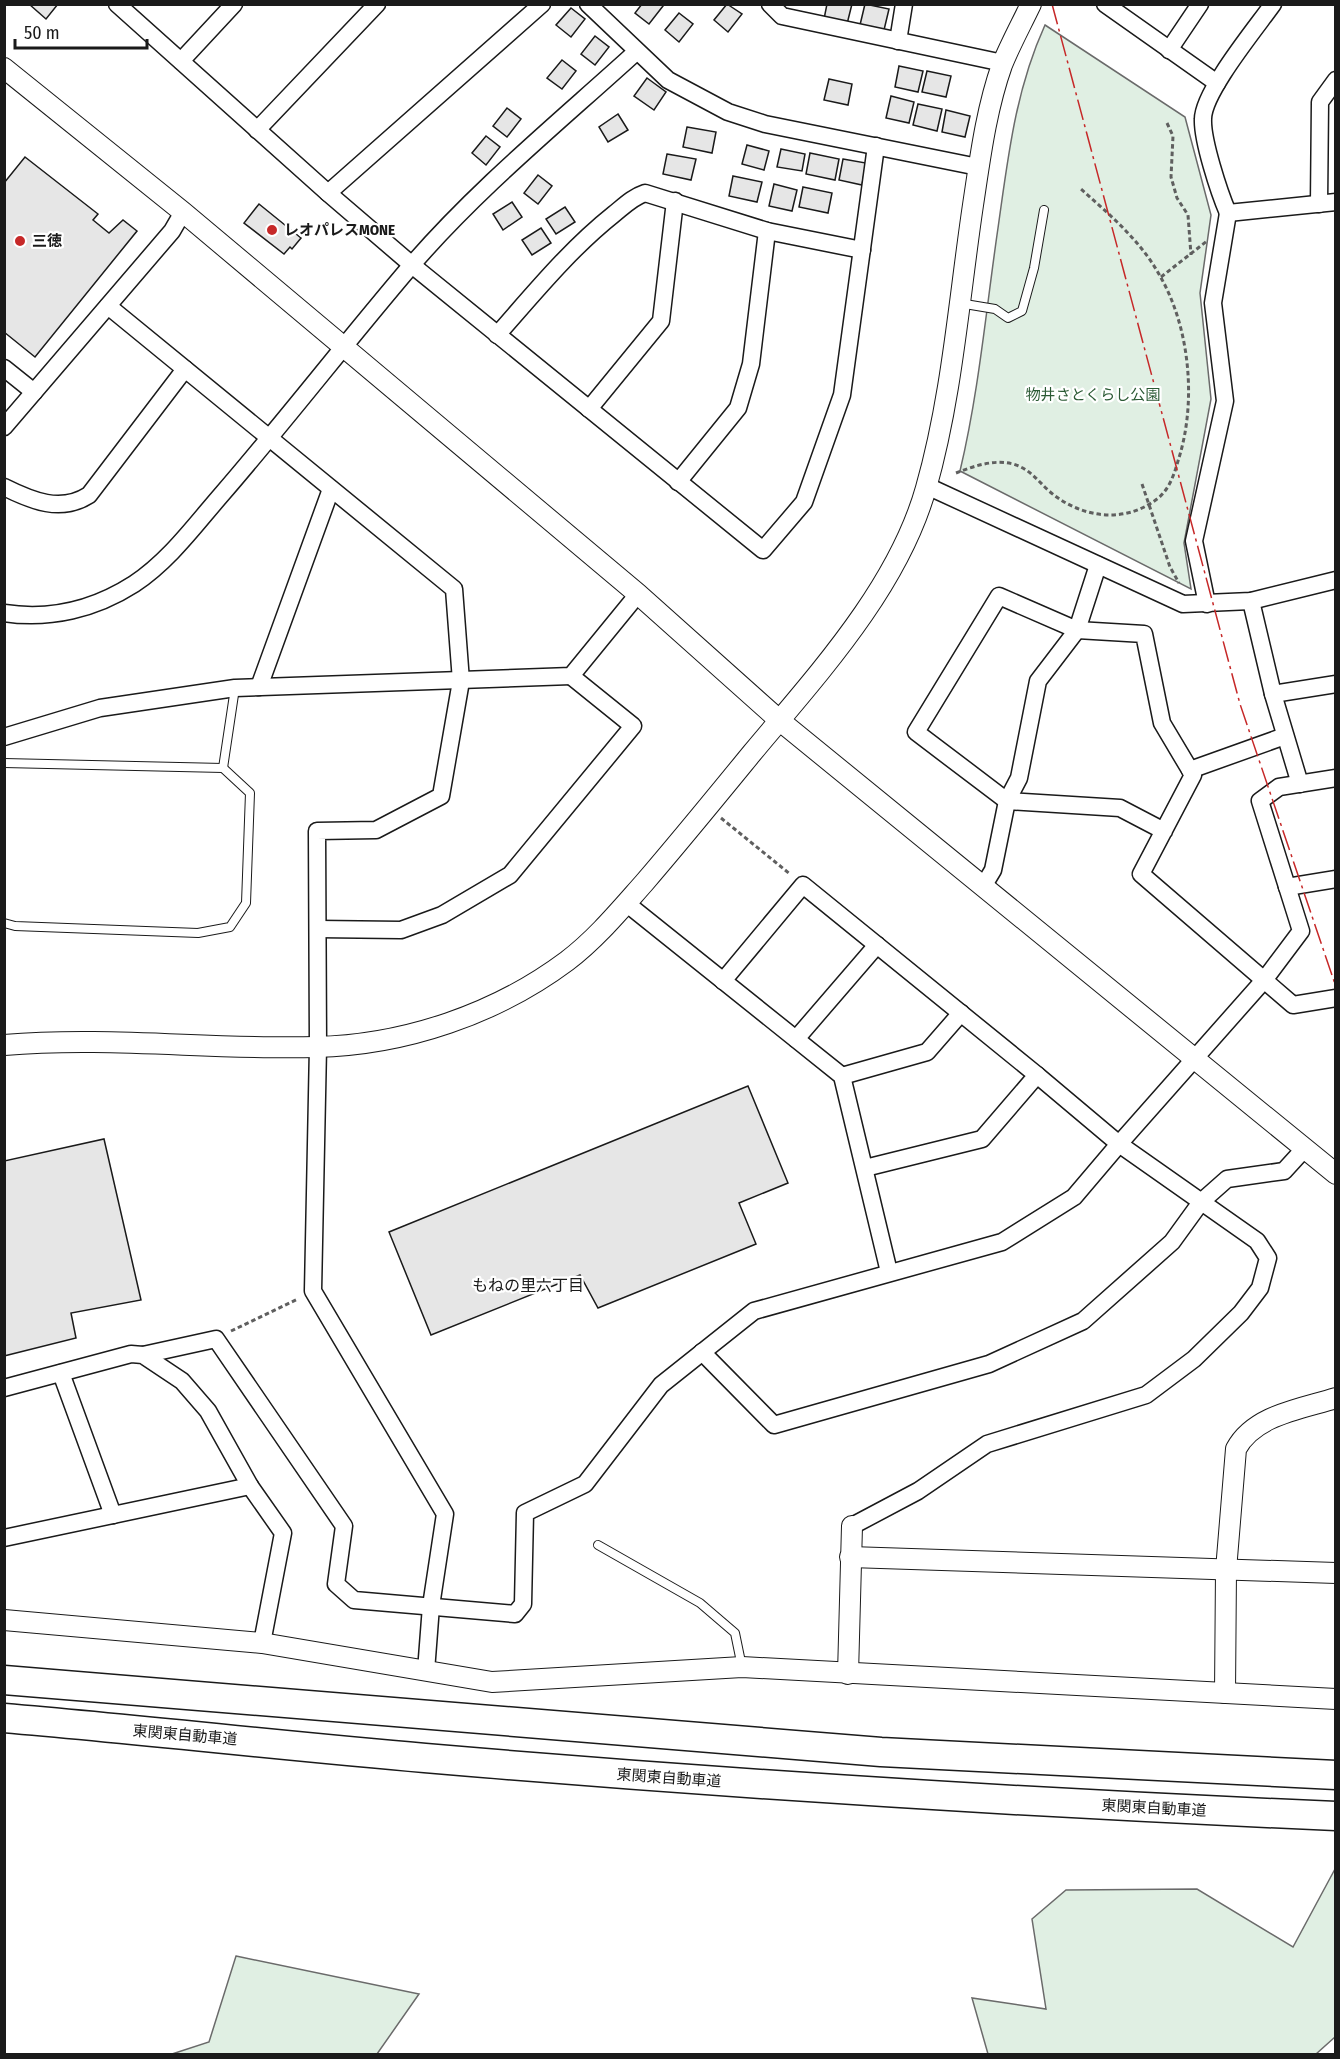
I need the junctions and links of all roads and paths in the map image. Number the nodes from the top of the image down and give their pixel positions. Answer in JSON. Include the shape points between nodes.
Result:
{"nodes":[{"id":1,"x":117,"y":4,"type":"edge"},
{"id":2,"x":234,"y":4,"type":"edge"},
{"id":3,"x":376,"y":4,"type":"edge"},
{"id":4,"x":542,"y":4,"type":"edge"},
{"id":5,"x":588,"y":4,"type":"edge"},
{"id":6,"x":770,"y":4,"type":"edge"},
{"id":7,"x":904,"y":4,"type":"edge"},
{"id":8,"x":1031,"y":4,"type":"edge"},
{"id":9,"x":1105,"y":4,"type":"edge"},
{"id":10,"x":1200,"y":4,"type":"edge"},
{"id":11,"x":1273,"y":4,"type":"edge"},
{"id":12,"x":898,"y":41,"type":"junction"},
{"id":13,"x":1169,"y":50,"type":"junction"},
{"id":14,"x":636,"y":52,"type":"junction"},
{"id":15,"x":181,"y":61,"type":"junction"},
{"id":16,"x":1003,"y":63,"type":"junction"},
{"id":17,"x":4,"y":68,"type":"edge"},
{"id":18,"x":1335,"y":80,"type":"edge"},
{"id":19,"x":1217,"y":83,"type":"junction"},
{"id":20,"x":1167,"y":123,"type":"dead end"},
{"id":21,"x":257,"y":130,"type":"junction"},
{"id":22,"x":876,"y":146,"type":"junction"},
{"id":23,"x":978,"y":167,"type":"junction"},
{"id":24,"x":1081,"y":189,"type":"dead end"},
{"id":25,"x":328,"y":193,"type":"junction"},
{"id":26,"x":675,"y":201,"type":"junction"},
{"id":27,"x":1327,"y":203,"type":"edge"},
{"id":28,"x":1044,"y":210,"type":"dead end"},
{"id":29,"x":183,"y":212,"type":"junction"},
{"id":30,"x":1227,"y":219,"type":"junction"},
{"id":31,"x":766,"y":231,"type":"junction"},
{"id":32,"x":862,"y":250,"type":"junction"},
{"id":33,"x":1191,"y":255,"type":"junction"},
{"id":34,"x":412,"y":265,"type":"junction"},
{"id":35,"x":1161,"y":277,"type":"junction"},
{"id":36,"x":959,"y":303,"type":"junction"},
{"id":37,"x":108,"y":306,"type":"junction"},
{"id":38,"x":497,"y":334,"type":"junction"},
{"id":39,"x":343,"y":347,"type":"junction"},
{"id":40,"x":4,"y":368,"type":"edge"},
{"id":41,"x":185,"y":369,"type":"junction"},
{"id":42,"x":34,"y":392,"type":"junction"},
{"id":43,"x":589,"y":409,"type":"junction"},
{"id":44,"x":4,"y":427,"type":"edge"},
{"id":45,"x":270,"y":439,"type":"junction"},
{"id":46,"x":956,"y":473,"type":"dead end"},
{"id":47,"x":678,"y":482,"type":"junction"},
{"id":48,"x":1142,"y":484,"type":"dead end"},
{"id":49,"x":927,"y":486,"type":"junction"},
{"id":50,"x":4,"y":487,"type":"edge"},
{"id":51,"x":331,"y":489,"type":"junction"},
{"id":52,"x":1149,"y":503,"type":"junction"},
{"id":53,"x":1098,"y":566,"type":"junction"},
{"id":54,"x":1335,"y":580,"type":"edge"},
{"id":55,"x":1183,"y":590,"type":"dead end"},
{"id":56,"x":638,"y":594,"type":"junction"},
{"id":57,"x":1251,"y":601,"type":"junction"},
{"id":58,"x":1207,"y":604,"type":"junction"},
{"id":59,"x":4,"y":613,"type":"edge"},
{"id":60,"x":1077,"y":630,"type":"junction"},
{"id":61,"x":571,"y":676,"type":"junction"},
{"id":62,"x":460,"y":681,"type":"junction"},
{"id":63,"x":1335,"y":684,"type":"edge"},
{"id":64,"x":259,"y":687,"type":"junction"},
{"id":65,"x":235,"y":688,"type":"junction"},
{"id":66,"x":1273,"y":694,"type":"junction"},
{"id":67,"x":779,"y":720,"type":"junction"},
{"id":68,"x":1285,"y":736,"type":"junction"},
{"id":69,"x":4,"y":737,"type":"edge"},
{"id":70,"x":4,"y":763,"type":"edge"},
{"id":71,"x":223,"y":768,"type":"junction"},
{"id":72,"x":1190,"y":770,"type":"junction"},
{"id":73,"x":1335,"y":778,"type":"edge"},
{"id":74,"x":1300,"y":784,"type":"junction"},
{"id":75,"x":1007,"y":801,"type":"junction"},
{"id":76,"x":707,"y":807,"type":"junction"},
{"id":77,"x":1164,"y":831,"type":"junction"},
{"id":78,"x":1335,"y":879,"type":"edge"},
{"id":79,"x":803,"y":885,"type":"junction"},
{"id":80,"x":984,"y":885,"type":"junction"},
{"id":81,"x":1287,"y":887,"type":"junction"},
{"id":82,"x":626,"y":903,"type":"junction"},
{"id":83,"x":4,"y":923,"type":"edge"},
{"id":84,"x":318,"y":929,"type":"junction"},
{"id":85,"x":877,"y":945,"type":"junction"},
{"id":86,"x":1265,"y":979,"type":"junction"},
{"id":87,"x":723,"y":981,"type":"junction"},
{"id":88,"x":1335,"y":998,"type":"edge"},
{"id":89,"x":961,"y":1013,"type":"junction"},
{"id":90,"x":796,"y":1039,"type":"junction"},
{"id":91,"x":4,"y":1045,"type":"edge"},
{"id":92,"x":318,"y":1047,"type":"junction"},
{"id":93,"x":1194,"y":1060,"type":"junction"},
{"id":94,"x":1037,"y":1075,"type":"junction"},
{"id":95,"x":842,"y":1076,"type":"junction"},
{"id":96,"x":1119,"y":1144,"type":"junction"},
{"id":97,"x":1305,"y":1148,"type":"junction"},
{"id":98,"x":865,"y":1168,"type":"junction"},
{"id":99,"x":1335,"y":1174,"type":"edge"},
{"id":100,"x":1201,"y":1202,"type":"junction"},
{"id":101,"x":889,"y":1272,"type":"junction"},
{"id":102,"x":314,"y":1291,"type":"junction"},
{"id":103,"x":216,"y":1338,"type":"junction"},
{"id":104,"x":702,"y":1352,"type":"junction"},
{"id":105,"x":143,"y":1355,"type":"junction"},
{"id":106,"x":61,"y":1373,"type":"junction"},
{"id":107,"x":4,"y":1388,"type":"edge"},
{"id":108,"x":1335,"y":1398,"type":"edge"},
{"id":109,"x":250,"y":1486,"type":"junction"},
{"id":110,"x":113,"y":1515,"type":"junction"},
{"id":111,"x":852,"y":1526,"type":"joint"},
{"id":112,"x":4,"y":1538,"type":"edge"},
{"id":113,"x":598,"y":1545,"type":"dead end"},
{"id":114,"x":850,"y":1557,"type":"junction"},
{"id":115,"x":1226,"y":1570,"type":"junction"},
{"id":116,"x":1335,"y":1573,"type":"edge"},
{"id":117,"x":431,"y":1606,"type":"junction"},
{"id":118,"x":4,"y":1620,"type":"edge"},
{"id":119,"x":262,"y":1643,"type":"junction"},
{"id":120,"x":742,"y":1667,"type":"junction"},
{"id":121,"x":426,"y":1671,"type":"junction"},
{"id":122,"x":848,"y":1674,"type":"junction"},
{"id":123,"x":4,"y":1680,"type":"edge"},
{"id":124,"x":1226,"y":1693,"type":"junction"},
{"id":125,"x":1335,"y":1699,"type":"edge"},
{"id":126,"x":4,"y":1718,"type":"edge"},
{"id":127,"x":1335,"y":1775,"type":"edge"},
{"id":128,"x":1335,"y":1816,"type":"edge"}],
"edges":[{"from":1,"to":15,"type":"street"},
{"from":2,"to":15,"type":"street"},
{"from":3,"to":21,"type":"street"},
{"from":4,"to":25,"type":"street"},
{"from":5,"to":14,"type":"street"},
{"from":6,"to":12,"type":"street","via":[[782,16]]},
{"from":7,"to":12,"type":"street"},
{"from":8,"to":16,"type":"street"},
{"from":9,"to":13,"type":"street"},
{"from":10,"to":13,"type":"street"},
{"from":11,"to":19,"type":"street"},
{"from":12,"to":16,"type":"street"},
{"from":13,"to":19,"type":"street"},
{"from":14,"to":22,"type":"street","via":[[668,80],[728,112],[765,124]]},
{"from":14,"to":34,"type":"street","via":[[475,198]]},
{"from":15,"to":21,"type":"street"},
{"from":16,"to":23,"type":"street"},
{"from":17,"to":29,"type":"street"},
{"from":18,"to":27,"type":"street","via":[[1320,102]]},
{"from":19,"to":30,"type":"street","via":[[1203,118]]},
{"from":20,"to":33,"type":"path","via":[[1173,136],[1171,177],[1177,198],[1188,215]]},
{"from":21,"to":25,"type":"street"},
{"from":22,"to":23,"type":"street"},
{"from":22,"to":32,"type":"street"},
{"from":23,"to":36,"type":"street"},
{"from":24,"to":35,"type":"path","via":[[1135,240]]},
{"from":25,"to":34,"type":"street"},
{"from":26,"to":31,"type":"street"},
{"from":26,"to":38,"type":"street","via":[[645,193],[636,195],[566,257]]},
{"from":26,"to":43,"type":"street","via":[[661,321]]},
{"from":27,"to":30,"type":"street"},
{"from":28,"to":36,"type":"lane","via":[[1022,311],[1008,318],[995,309]]},
{"from":29,"to":37,"type":"street","via":[[172,231]]},
{"from":29,"to":39,"type":"street"},
{"from":30,"to":33,"type":"path"},
{"from":30,"to":58,"type":"street","via":[[1213,303],[1225,400],[1194,541]]},
{"from":31,"to":32,"type":"street"},
{"from":31,"to":47,"type":"street","via":[[751,364],[738,408]]},
{"from":32,"to":47,"type":"street","via":[[842,395],[800,508],[763,550]]},
{"from":33,"to":35,"type":"path"},
{"from":34,"to":38,"type":"street"},
{"from":34,"to":39,"type":"street"},
{"from":35,"to":52,"type":"path","via":[[1186,355],[1188,407],[1185,441],[1171,483]]},
{"from":36,"to":49,"type":"street"},
{"from":37,"to":41,"type":"street"},
{"from":37,"to":42,"type":"street"},
{"from":38,"to":43,"type":"street"},
{"from":39,"to":45,"type":"street"},
{"from":39,"to":56,"type":"street"},
{"from":40,"to":42,"type":"street"},
{"from":41,"to":45,"type":"street"},
{"from":41,"to":50,"type":"street","via":[[89,495],[76,503],[35,502]]},
{"from":42,"to":44,"type":"street"},
{"from":43,"to":47,"type":"street"},
{"from":45,"to":51,"type":"street"},
{"from":45,"to":59,"type":"street","via":[[177,545],[134,584],[103,601],[69,612],[41,616]]},
{"from":46,"to":52,"type":"path","via":[[980,464],[1012,464],[1032,472],[1049,491],[1080,512],[1102,516],[1133,512]]},
{"from":48,"to":52,"type":"path"},
{"from":49,"to":53,"type":"street"},
{"from":49,"to":67,"type":"street","via":[[895,563],[870,605]]},
{"from":51,"to":62,"type":"street","via":[[454,590]]},
{"from":51,"to":64,"type":"street"},
{"from":52,"to":55,"type":"path","via":[[1170,567]]},
{"from":53,"to":58,"type":"street","via":[[1183,604]]},
{"from":53,"to":60,"type":"street"},
{"from":54,"to":57,"type":"street"},
{"from":56,"to":61,"type":"street"},
{"from":56,"to":67,"type":"street"},
{"from":57,"to":58,"type":"street"},
{"from":57,"to":66,"type":"street"},
{"from":60,"to":72,"type":"street","via":[[1144,634],[1162,723]]},
{"from":60,"to":75,"type":"street","via":[[1038,681],[1019,778]]},
{"from":60,"to":75,"type":"street","via":[[999,596],[916,732]]},
{"from":61,"to":62,"type":"street"},
{"from":61,"to":84,"type":"street","via":[[633,726],[510,875],[442,915],[401,930]]},
{"from":62,"to":64,"type":"street"},
{"from":62,"to":84,"type":"street","via":[[441,796],[376,830],[317,831]]},
{"from":63,"to":66,"type":"street"},
{"from":64,"to":65,"type":"street"},
{"from":65,"to":69,"type":"street","via":[[100,708]]},
{"from":65,"to":71,"type":"lane"},
{"from":66,"to":68,"type":"street"},
{"from":67,"to":76,"type":"street"},
{"from":67,"to":80,"type":"street"},
{"from":68,"to":72,"type":"street"},
{"from":68,"to":74,"type":"street"},
{"from":70,"to":71,"type":"lane"},
{"from":71,"to":83,"type":"lane","via":[[250,793],[246,903],[230,927],[198,933]]},
{"from":72,"to":77,"type":"street","via":[[1193,775]]},
{"from":73,"to":74,"type":"street"},
{"from":74,"to":81,"type":"street","via":[[1279,787],[1260,801]]},
{"from":75,"to":77,"type":"street","via":[[1120,808]]},
{"from":75,"to":80,"type":"street","via":[[993,870]]},
{"from":76,"to":79,"type":"path"},
{"from":76,"to":82,"type":"street"},
{"from":77,"to":86,"type":"street","via":[[1141,874]]},
{"from":78,"to":81,"type":"street"},
{"from":79,"to":85,"type":"street"},
{"from":79,"to":87,"type":"street"},
{"from":80,"to":93,"type":"street"},
{"from":81,"to":86,"type":"street","via":[[1301,931]]},
{"from":82,"to":87,"type":"street"},
{"from":82,"to":92,"type":"street","via":[[567,961],[500,1001],[448,1024],[389,1038]]},
{"from":84,"to":92,"type":"street"},
{"from":85,"to":89,"type":"street"},
{"from":85,"to":90,"type":"street"},
{"from":86,"to":88,"type":"street","via":[[1293,1005]]},
{"from":86,"to":93,"type":"street"},
{"from":87,"to":90,"type":"street"},
{"from":89,"to":94,"type":"street"},
{"from":89,"to":95,"type":"street","via":[[927,1052]]},
{"from":90,"to":95,"type":"street"},
{"from":91,"to":92,"type":"street","via":[[58,1042]]},
{"from":92,"to":102,"type":"street"},
{"from":93,"to":96,"type":"street"},
{"from":93,"to":97,"type":"street"},
{"from":94,"to":96,"type":"street"},
{"from":94,"to":98,"type":"street","via":[[982,1139]]},
{"from":95,"to":98,"type":"street"},
{"from":96,"to":100,"type":"street"},
{"from":96,"to":101,"type":"street","via":[[1074,1197],[1002,1242]]},
{"from":97,"to":99,"type":"street"},
{"from":97,"to":100,"type":"street","via":[[1284,1171],[1227,1179]]},
{"from":98,"to":101,"type":"street"},
{"from":100,"to":104,"type":"street","via":[[1172,1242],[1083,1321],[988,1364],[774,1425]]},
{"from":100,"to":111,"type":"street","via":[[1257,1241],[1268,1258],[1260,1288],[1241,1313],[1194,1359],[1146,1395],[987,1444],[918,1491]]},
{"from":101,"to":104,"type":"street","via":[[754,1311]]},
{"from":102,"to":103,"type":"path"},
{"from":102,"to":117,"type":"street","via":[[445,1514]]},
{"from":103,"to":105,"type":"street"},
{"from":103,"to":117,"type":"street","via":[[344,1526],[336,1584],[354,1599]]},
{"from":104,"to":117,"type":"street","via":[[661,1384],[585,1484],[525,1514],[523,1604],[515,1614]]},
{"from":105,"to":106,"type":"street","via":[[131,1354]]},
{"from":105,"to":109,"type":"street","via":[[182,1381],[208,1411]]},
{"from":106,"to":107,"type":"street"},
{"from":106,"to":110,"type":"street"},
{"from":108,"to":115,"type":"street","via":[[1275,1417],[1243,1437],[1236,1449]]},
{"from":109,"to":110,"type":"street"},
{"from":109,"to":119,"type":"street","via":[[284,1533]]},
{"from":110,"to":112,"type":"street"},
{"from":111,"to":114,"type":"street"},
{"from":113,"to":120,"type":"lane","via":[[700,1603],[735,1633]]},
{"from":114,"to":115,"type":"street"},
{"from":114,"to":122,"type":"street"},
{"from":115,"to":116,"type":"street"},
{"from":115,"to":124,"type":"street"},
{"from":117,"to":121,"type":"street"},
{"from":118,"to":119,"type":"street"},
{"from":119,"to":121,"type":"street"},
{"from":120,"to":121,"type":"street","via":[[492,1682]]},
{"from":120,"to":122,"type":"street"},
{"from":122,"to":124,"type":"street"},
{"from":123,"to":127,"type":"highway","via":[[881,1752]]},
{"from":124,"to":125,"type":"street"},
{"from":126,"to":128,"type":"highway","name":"東関東自動車道","via":[[686,1779]]}]}
